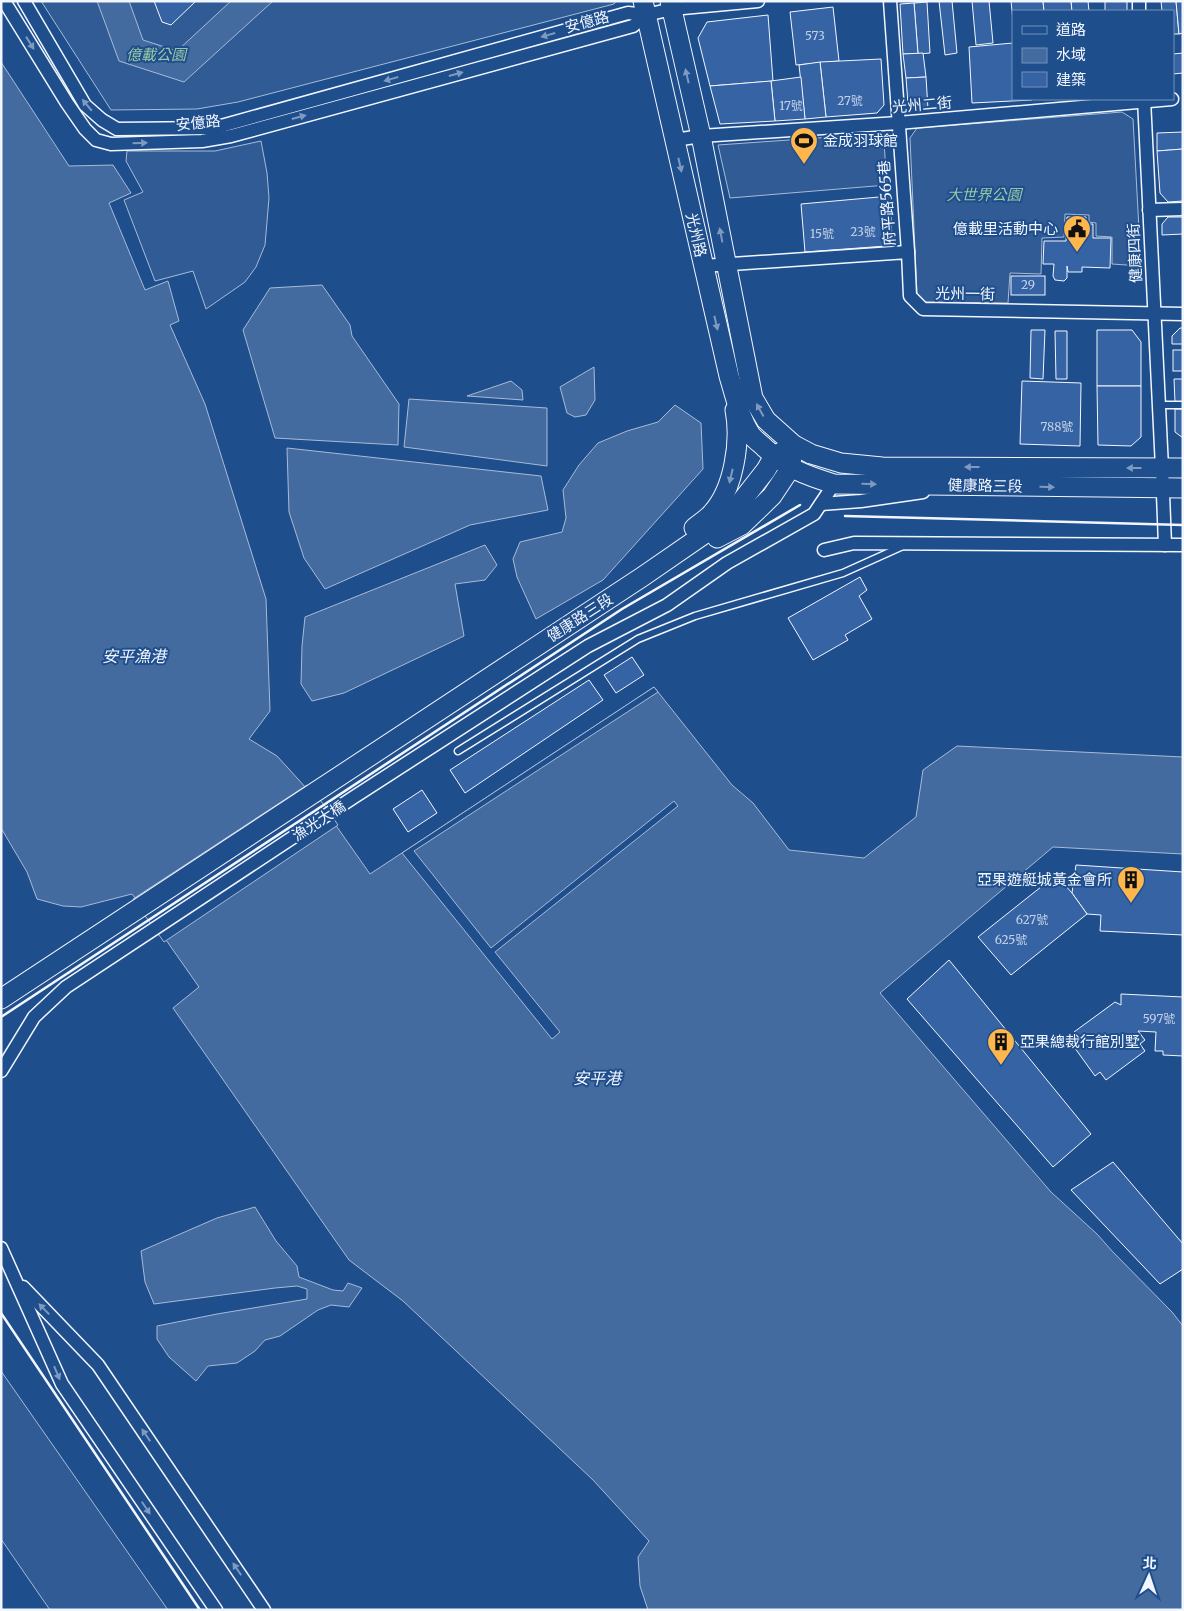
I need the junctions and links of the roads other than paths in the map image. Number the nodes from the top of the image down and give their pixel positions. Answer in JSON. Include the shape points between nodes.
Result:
{"nodes":[{"id":1,"x":4,"y":1,"type":"edge"},
{"id":2,"x":24,"y":1,"type":"edge"},
{"id":3,"x":758,"y":1,"type":"edge"},
{"id":4,"x":890,"y":1,"type":"edge"},
{"id":5,"x":671,"y":5,"type":"edge"},
{"id":6,"x":644,"y":8,"type":"edge"},
{"id":7,"x":1144,"y":100,"type":"edge"},
{"id":8,"x":898,"y":123,"type":"junction"},
{"id":9,"x":701,"y":136,"type":"junction"},
{"id":10,"x":675,"y":140,"type":"junction"},
{"id":11,"x":1183,"y":209,"type":"edge"},
{"id":12,"x":1149,"y":210,"type":"junction"},
{"id":13,"x":908,"y":252,"type":"junction"},
{"id":14,"x":727,"y":263,"type":"junction"},
{"id":15,"x":703,"y":266,"type":"junction"},
{"id":16,"x":1154,"y":314,"type":"junction"},
{"id":17,"x":1183,"y":314,"type":"edge"},
{"id":18,"x":729,"y":376,"type":"junction"},
{"id":19,"x":1159,"y":405,"type":"junction"},
{"id":20,"x":1183,"y":405,"type":"edge"},
{"id":21,"x":794,"y":445,"type":"junction"},
{"id":22,"x":774,"y":456,"type":"junction"},
{"id":23,"x":790,"y":468,"type":"junction"},
{"id":24,"x":1162,"y":468,"type":"junction"},
{"id":25,"x":1183,"y":468,"type":"edge"},
{"id":26,"x":834,"y":484,"type":"junction"},
{"id":27,"x":964,"y":486,"type":"junction"},
{"id":28,"x":1163,"y":488,"type":"junction"},
{"id":29,"x":1183,"y":488,"type":"edge"},
{"id":30,"x":821,"y":504,"type":"junction"},
{"id":31,"x":909,"y":544,"type":"junction"},
{"id":32,"x":1165,"y":545,"type":"junction"},
{"id":33,"x":1183,"y":546,"type":"edge"},
{"id":34,"x":824,"y":550,"type":"dead end"},
{"id":35,"x":642,"y":577,"type":"junction"},
{"id":36,"x":517,"y":660,"type":"joint"},
{"id":37,"x":458,"y":751,"type":"dead end"},
{"id":38,"x":1,"y":999,"type":"edge"},
{"id":39,"x":1,"y":1071,"type":"edge"},
{"id":40,"x":1,"y":1248,"type":"edge"},
{"id":41,"x":16,"y":1280,"type":"junction"},
{"id":42,"x":216,"y":1610,"type":"edge"},
{"id":43,"x":264,"y":1610,"type":"edge"}],
"edges":[{"from":1,"to":6,"type":"street","name":"安億路","one_way":true,"via":[[85,129],[96,140],[111,144],[202,141],[230,136],[632,26]]},
{"from":6,"to":2,"type":"street","name":"安億路","one_way":true,"via":[[214,128],[117,129],[85,104]]},
{"from":3,"to":5,"type":"street"},
{"from":4,"to":8,"type":"street","name":"府平路565巷"},
{"from":5,"to":6,"type":"street"},
{"from":9,"to":5,"type":"street","name":"光州路","one_way":true},
{"from":6,"to":10,"type":"street","name":"光州路"},
{"from":7,"to":8,"type":"street","name":"光州二街"},
{"from":7,"to":12,"type":"street","name":"健康四街"},
{"from":8,"to":9,"type":"street","name":"光州二街"},
{"from":8,"to":13,"type":"street","name":"府平路565巷"},
{"from":9,"to":10,"type":"street","name":"光州二街"},
{"from":14,"to":9,"type":"street","name":"光州路","one_way":true},
{"from":10,"to":15,"type":"street","name":"光州路","one_way":true},
{"from":11,"to":12,"type":"street"},
{"from":12,"to":16,"type":"street","name":"健康四街"},
{"from":13,"to":14,"type":"street"},
{"from":13,"to":16,"type":"street","name":"光州一街","via":[[910,296],[923,309]]},
{"from":14,"to":15,"type":"street"},
{"from":21,"to":14,"type":"street","name":"光州路","one_way":true,"via":[[766,420],[754,398]]},
{"from":15,"to":18,"type":"street","name":"光州路","one_way":true},
{"from":16,"to":17,"type":"street","name":"光州一街"},
{"from":16,"to":19,"type":"street","name":"健康四街"},
{"from":18,"to":22,"type":"street","name":"光州路","via":[[752,436]]},
{"from":18,"to":35,"type":"street","one_way":true,"via":[[736,415],[736,453],[729,486],[713,512]]},
{"from":19,"to":20,"type":"lane"},
{"from":19,"to":24,"type":"street","name":"健康四街"},
{"from":21,"to":22,"type":"street","name":"健康路三段"},
{"from":21,"to":23,"type":"street","name":"健康路三段"},
{"from":24,"to":21,"type":"street","name":"健康路三段","one_way":true,"via":[[882,467],[841,464]]},
{"from":22,"to":23,"type":"street","name":"健康路三段"},
{"from":22,"to":35,"type":"street","name":"健康路三段","via":[[729,518]]},
{"from":23,"to":26,"type":"street","name":"健康路三段"},
{"from":23,"to":35,"type":"street","name":"健康路三段","via":[[772,496],[742,525]]},
{"from":24,"to":25,"type":"street","name":"健康路三段"},
{"from":24,"to":28,"type":"street","name":"健康四街"},
{"from":26,"to":27,"type":"street","name":"健康路三段","one_way":true},
{"from":26,"to":30,"type":"street","name":"漁光大橋"},
{"from":27,"to":28,"type":"street","name":"健康路三段","one_way":true},
{"from":27,"to":30,"type":"street","via":[[861,502]]},
{"from":28,"to":29,"type":"street","name":"健康路三段"},
{"from":28,"to":32,"type":"street","name":"健康四街"},
{"from":30,"to":39,"type":"street","name":"漁光大橋","via":[[814,514],[727,563],[667,605],[588,646],[66,987],[34,1017]]},
{"from":31,"to":32,"type":"street"},
{"from":31,"to":34,"type":"street","via":[[854,543]]},
{"from":31,"to":37,"type":"lane","via":[[843,574],[695,616],[638,638]]},
{"from":32,"to":33,"type":"street"},
{"from":35,"to":36,"type":"street","name":"健康路三段"},
{"from":36,"to":38,"type":"street","name":"漁光大橋"},
{"from":40,"to":41,"type":"street"},
{"from":41,"to":42,"type":"street","one_way":true,"via":[[62,1384]]},
{"from":43,"to":41,"type":"street","one_way":true,"via":[[98,1366]]}]}
